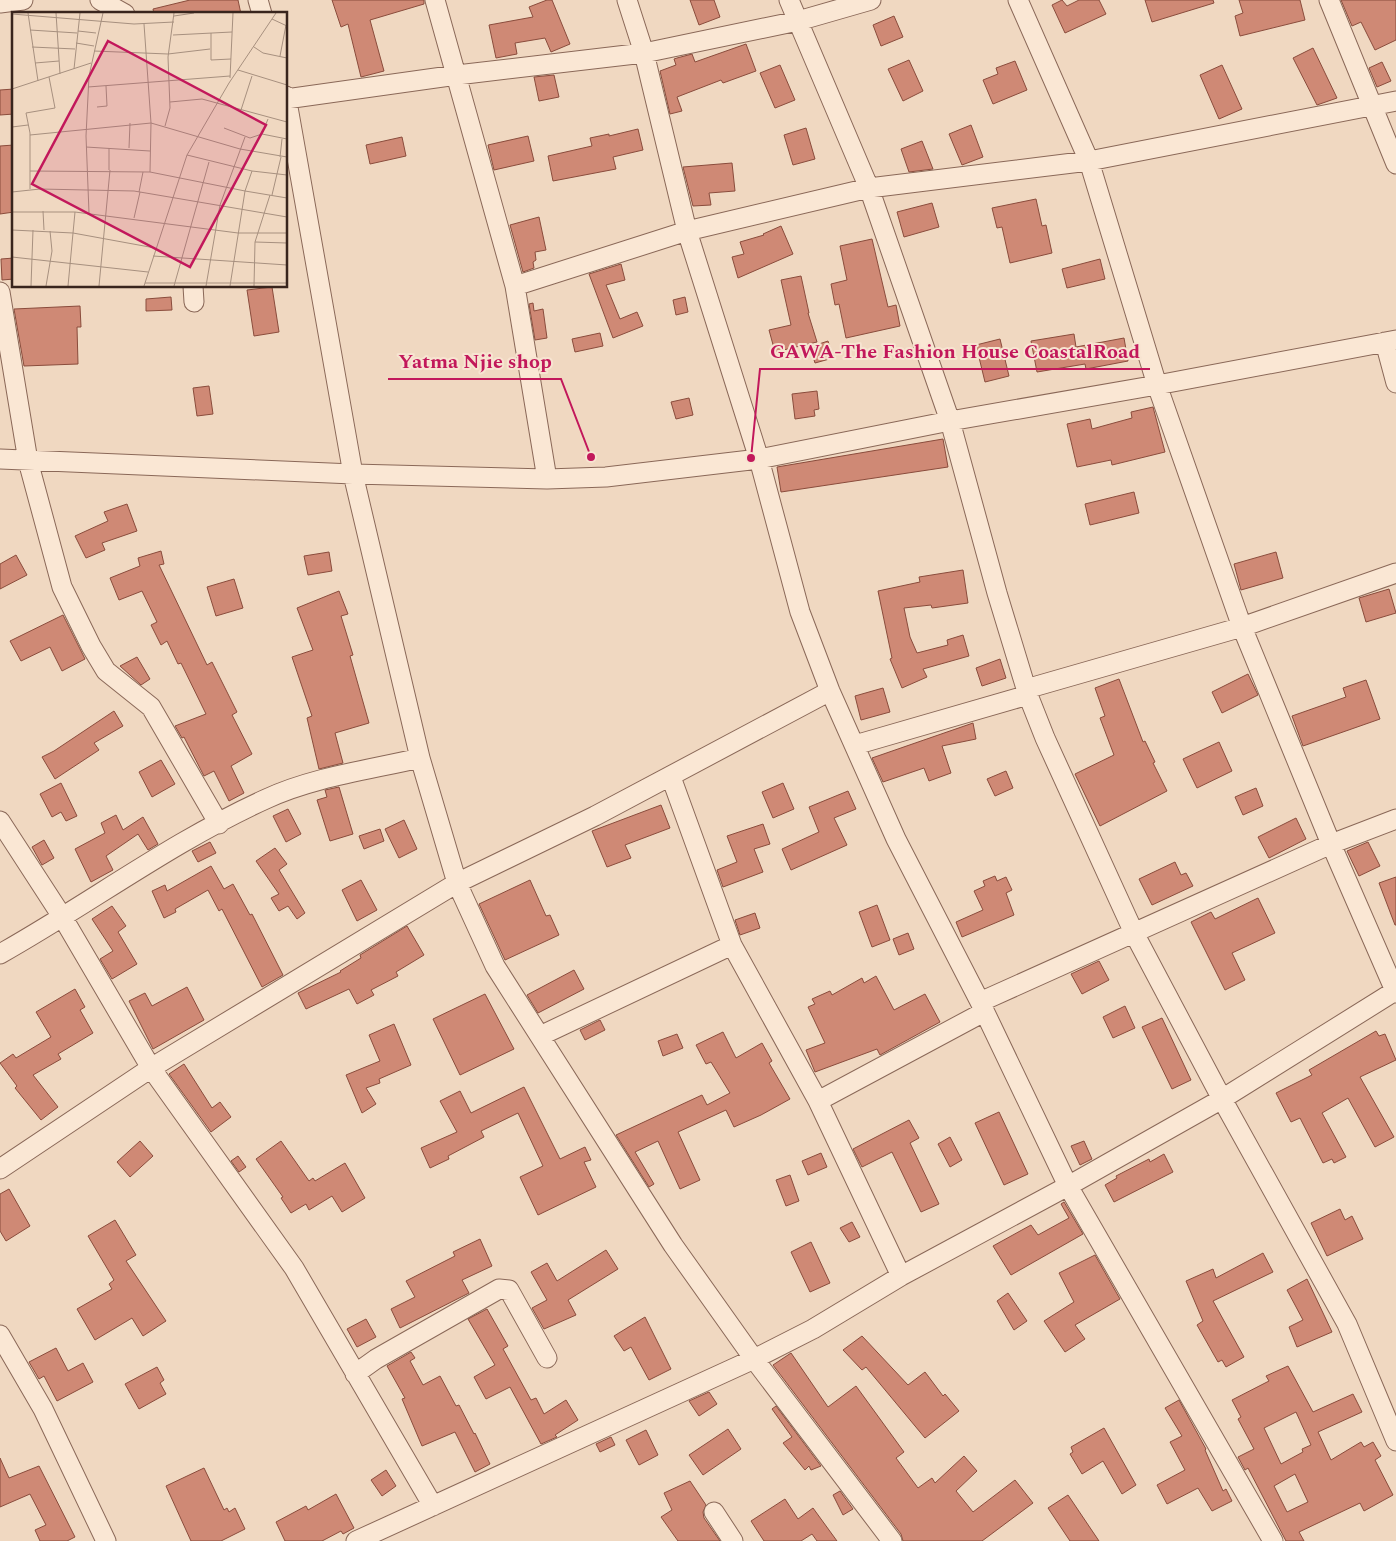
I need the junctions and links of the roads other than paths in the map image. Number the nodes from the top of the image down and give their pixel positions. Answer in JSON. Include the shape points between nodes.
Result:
{"nodes":[{"id":1,"x":23,"y":0,"type":"edge"},
{"id":2,"x":100,"y":0,"type":"edge"},
{"id":3,"x":435,"y":0,"type":"edge"},
{"id":4,"x":627,"y":0,"type":"edge"},
{"id":5,"x":789,"y":0,"type":"edge"},
{"id":6,"x":871,"y":0,"type":"edge"},
{"id":7,"x":1018,"y":0,"type":"edge"},
{"id":8,"x":1329,"y":0,"type":"edge"},
{"id":9,"x":0,"y":3,"type":"edge"},
{"id":10,"x":121,"y":12,"type":"edge"},
{"id":11,"x":798,"y":21,"type":"junction"},
{"id":12,"x":644,"y":53,"type":"junction"},
{"id":13,"x":458,"y":75,"type":"junction"},
{"id":14,"x":288,"y":98,"type":"edge"},
{"id":15,"x":1396,"y":101,"type":"edge"},
{"id":16,"x":1374,"y":107,"type":"junction"},
{"id":17,"x":288,"y":109,"type":"edge"},
{"id":18,"x":1089,"y":162,"type":"junction"},
{"id":19,"x":1396,"y":164,"type":"edge"},
{"id":20,"x":869,"y":188,"type":"junction"},
{"id":21,"x":687,"y":231,"type":"junction"},
{"id":22,"x":515,"y":286,"type":"junction"},
{"id":23,"x":0,"y":292,"type":"edge"},
{"id":24,"x":1390,"y":341,"type":"edge"},
{"id":25,"x":1396,"y":383,"type":"edge"},
{"id":26,"x":1158,"y":385,"type":"junction"},
{"id":27,"x":950,"y":421,"type":"junction"},
{"id":28,"x":0,"y":459,"type":"edge"},
{"id":29,"x":759,"y":459,"type":"junction"},
{"id":30,"x":28,"y":461,"type":"junction"},
{"id":31,"x":353,"y":474,"type":"junction"},
{"id":32,"x":547,"y":479,"type":"junction"},
{"id":33,"x":1396,"y":573,"type":"edge"},
{"id":34,"x":1242,"y":626,"type":"junction"},
{"id":35,"x":830,"y":691,"type":"junction"},
{"id":36,"x":1027,"y":692,"type":"junction"},
{"id":37,"x":855,"y":745,"type":"junction"},
{"id":38,"x":420,"y":758,"type":"junction"},
{"id":39,"x":671,"y":777,"type":"junction"},
{"id":40,"x":1396,"y":819,"type":"edge"},
{"id":41,"x":0,"y":821,"type":"edge"},
{"id":42,"x":219,"y":824,"type":"junction"},
{"id":43,"x":1331,"y":844,"type":"junction"},
{"id":44,"x":456,"y":883,"type":"junction"},
{"id":45,"x":62,"y":918,"type":"junction"},
{"id":46,"x":1134,"y":934,"type":"junction"},
{"id":47,"x":732,"y":945,"type":"junction"},
{"id":48,"x":0,"y":954,"type":"edge"},
{"id":49,"x":1396,"y":992,"type":"edge"},
{"id":50,"x":982,"y":1007,"type":"junction"},
{"id":51,"x":540,"y":1036,"type":"junction"},
{"id":52,"x":151,"y":1068,"type":"junction"},
{"id":53,"x":1222,"y":1099,"type":"junction"},
{"id":54,"x":818,"y":1101,"type":"junction"},
{"id":55,"x":0,"y":1168,"type":"edge"},
{"id":56,"x":1068,"y":1186,"type":"junction"},
{"id":57,"x":901,"y":1276,"type":"junction"},
{"id":58,"x":0,"y":1335,"type":"edge"},
{"id":59,"x":547,"y":1358,"type":"dead end"},
{"id":60,"x":754,"y":1359,"type":"junction"},
{"id":61,"x":355,"y":1374,"type":"junction"},
{"id":62,"x":1396,"y":1441,"type":"edge"},
{"id":63,"x":433,"y":1506,"type":"junction"},
{"id":64,"x":714,"y":1512,"type":"dead end"},
{"id":65,"x":106,"y":1541,"type":"edge"},
{"id":66,"x":356,"y":1541,"type":"edge"},
{"id":67,"x":733,"y":1541,"type":"edge"},
{"id":68,"x":892,"y":1541,"type":"edge"},
{"id":69,"x":1273,"y":1541,"type":"edge"}],
"edges":[{"from":1,"to":9,"type":"street"},
{"from":2,"to":10,"type":"street"},
{"from":3,"to":13,"type":"street"},
{"from":4,"to":12,"type":"street"},
{"from":5,"to":11,"type":"street"},
{"from":6,"to":11,"type":"street"},
{"from":7,"to":18,"type":"street"},
{"from":8,"to":16,"type":"street"},
{"from":11,"to":12,"type":"street"},
{"from":11,"to":20,"type":"street"},
{"from":12,"to":13,"type":"street"},
{"from":12,"to":21,"type":"street"},
{"from":13,"to":14,"type":"street"},
{"from":13,"to":22,"type":"street"},
{"from":15,"to":16,"type":"street"},
{"from":16,"to":18,"type":"street"},
{"from":16,"to":19,"type":"street"},
{"from":17,"to":31,"type":"street"},
{"from":18,"to":20,"type":"street"},
{"from":18,"to":26,"type":"street"},
{"from":20,"to":21,"type":"street"},
{"from":20,"to":27,"type":"street"},
{"from":21,"to":22,"type":"street"},
{"from":21,"to":29,"type":"street"},
{"from":22,"to":32,"type":"street"},
{"from":23,"to":30,"type":"street"},
{"from":24,"to":25,"type":"street"},
{"from":24,"to":26,"type":"street"},
{"from":26,"to":27,"type":"street"},
{"from":26,"to":34,"type":"street"},
{"from":27,"to":29,"type":"street"},
{"from":27,"to":36,"type":"street"},
{"from":28,"to":30,"type":"street"},
{"from":29,"to":32,"type":"street","via":[[606,477]]},
{"from":29,"to":35,"type":"street","via":[[800,612]]},
{"from":30,"to":31,"type":"street"},
{"from":30,"to":42,"type":"street","via":[[62,587],[90,646],[106,670],[151,707]]},
{"from":31,"to":32,"type":"street"},
{"from":31,"to":38,"type":"street"},
{"from":33,"to":34,"type":"street"},
{"from":34,"to":36,"type":"street"},
{"from":34,"to":43,"type":"street"},
{"from":35,"to":37,"type":"street"},
{"from":35,"to":39,"type":"street"},
{"from":36,"to":37,"type":"street"},
{"from":36,"to":46,"type":"street"},
{"from":37,"to":50,"type":"street","via":[[896,839]]},
{"from":38,"to":42,"type":"street","via":[[316,782],[275,796]]},
{"from":38,"to":44,"type":"street"},
{"from":39,"to":44,"type":"street"},
{"from":39,"to":47,"type":"street"},
{"from":40,"to":43,"type":"street"},
{"from":41,"to":45,"type":"street"},
{"from":42,"to":45,"type":"street"},
{"from":43,"to":46,"type":"street"},
{"from":43,"to":49,"type":"street"},
{"from":44,"to":51,"type":"street","via":[[496,966]]},
{"from":44,"to":52,"type":"street"},
{"from":45,"to":48,"type":"street"},
{"from":45,"to":52,"type":"street"},
{"from":46,"to":50,"type":"street"},
{"from":46,"to":53,"type":"street"},
{"from":47,"to":51,"type":"street"},
{"from":47,"to":54,"type":"street"},
{"from":49,"to":53,"type":"street"},
{"from":50,"to":54,"type":"street"},
{"from":50,"to":56,"type":"street"},
{"from":51,"to":60,"type":"street","via":[[673,1246]]},
{"from":52,"to":55,"type":"street"},
{"from":52,"to":61,"type":"street","via":[[294,1268]]},
{"from":53,"to":56,"type":"street"},
{"from":53,"to":62,"type":"street","via":[[1347,1324]]},
{"from":54,"to":57,"type":"street"},
{"from":56,"to":57,"type":"street"},
{"from":56,"to":69,"type":"street"},
{"from":57,"to":60,"type":"street","via":[[813,1329]]},
{"from":58,"to":65,"type":"street","via":[[43,1409]]},
{"from":59,"to":61,"type":"street","via":[[508,1290],[499,1289]]},
{"from":60,"to":63,"type":"street"},
{"from":60,"to":68,"type":"street"},
{"from":61,"to":63,"type":"street"},
{"from":63,"to":66,"type":"street"},
{"from":64,"to":67,"type":"street"}]}
